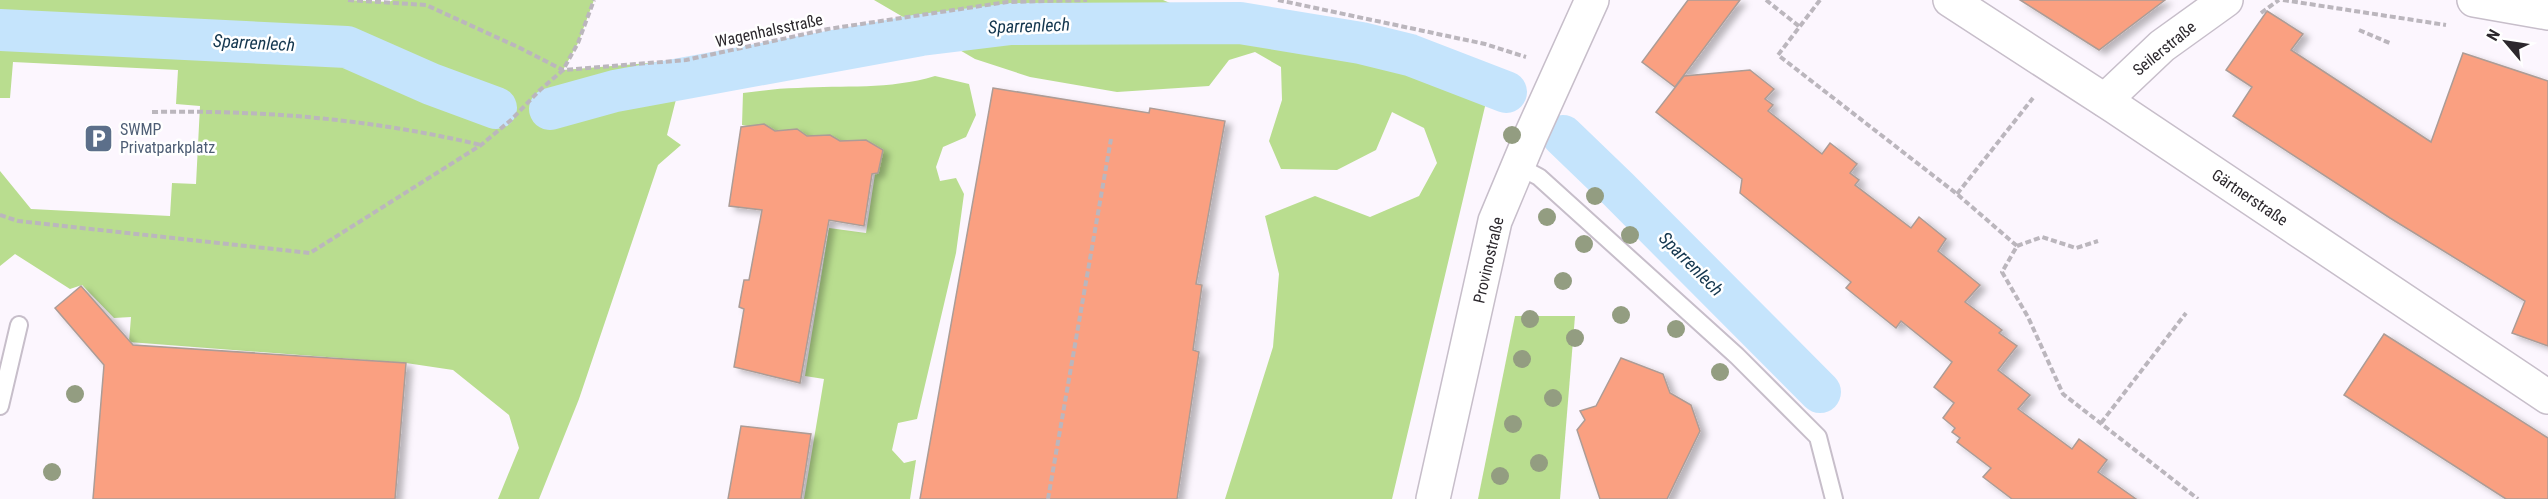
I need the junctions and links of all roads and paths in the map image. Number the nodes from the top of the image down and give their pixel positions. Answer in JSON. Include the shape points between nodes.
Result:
{"nodes":[{"id":1,"x":348,"y":0,"type":"edge"},
{"id":2,"x":594,"y":0,"type":"edge"},
{"id":3,"x":1087,"y":0,"type":"edge"},
{"id":4,"x":1278,"y":0,"type":"edge"},
{"id":5,"x":1592,"y":0,"type":"edge"},
{"id":6,"x":1766,"y":0,"type":"edge"},
{"id":7,"x":1820,"y":0,"type":"edge"},
{"id":8,"x":1950,"y":0,"type":"edge"},
{"id":9,"x":2226,"y":0,"type":"edge"},
{"id":10,"x":2281,"y":0,"type":"edge"},
{"id":11,"x":2474,"y":0,"type":"edge"},
{"id":12,"x":2548,"y":13,"type":"edge"},
{"id":13,"x":2260,"y":14,"type":"dead end"},
{"id":14,"x":2447,"y":25,"type":"dead end"},
{"id":15,"x":1800,"y":27,"type":"junction"},
{"id":16,"x":2359,"y":30,"type":"dead end"},
{"id":17,"x":2392,"y":44,"type":"dead end"},
{"id":18,"x":2056,"y":68,"type":"junction"},
{"id":19,"x":563,"y":70,"type":"junction"},
{"id":20,"x":1554,"y":82,"type":"junction"},
{"id":21,"x":2105,"y":100,"type":"junction"},
{"id":22,"x":152,"y":112,"type":"dead end"},
{"id":23,"x":1111,"y":140,"type":"dead end"},
{"id":24,"x":481,"y":145,"type":"junction"},
{"id":25,"x":1518,"y":166,"type":"junction"},
{"id":26,"x":1957,"y":194,"type":"junction"},
{"id":27,"x":0,"y":215,"type":"edge"},
{"id":28,"x":2098,"y":241,"type":"dead end"},
{"id":29,"x":2018,"y":246,"type":"junction"},
{"id":30,"x":2186,"y":313,"type":"dead end"},
{"id":31,"x":19,"y":325,"type":"dead end"},
{"id":32,"x":2548,"y":397,"type":"edge"},
{"id":33,"x":0,"y":405,"type":"edge"},
{"id":34,"x":2101,"y":423,"type":"junction"},
{"id":35,"x":1048,"y":499,"type":"edge"},
{"id":36,"x":1432,"y":499,"type":"edge"},
{"id":37,"x":1834,"y":499,"type":"edge"},
{"id":38,"x":2198,"y":499,"type":"edge"}],
"edges":[{"from":1,"to":19,"type":"path","via":[[426,5]]},
{"from":2,"to":19,"type":"path"},
{"from":3,"to":19,"type":"path","name":"Wagenhalsstraße","via":[[1007,2],[828,29],[686,60]]},
{"from":4,"to":20,"type":"path","via":[[1485,44]]},
{"from":5,"to":20,"type":"street","name":"Provinostraße"},
{"from":6,"to":15,"type":"path"},
{"from":7,"to":15,"type":"path"},
{"from":8,"to":18,"type":"street","name":"Gärtnerstraße"},
{"from":9,"to":21,"type":"street","name":"Seilerstraße","via":[[2162,46]]},
{"from":10,"to":13,"type":"path"},
{"from":10,"to":14,"type":"path"},
{"from":11,"to":12,"type":"street"},
{"from":15,"to":26,"type":"path","via":[[1778,55]]},
{"from":16,"to":17,"type":"path"},
{"from":18,"to":21,"type":"street","name":"Gärtnerstraße"},
{"from":18,"to":26,"type":"path"},
{"from":19,"to":24,"type":"path"},
{"from":20,"to":25,"type":"street","name":"Provinostraße"},
{"from":21,"to":32,"type":"street","name":"Gärtnerstraße"},
{"from":22,"to":24,"type":"path","via":[[212,111],[363,122]]},
{"from":23,"to":35,"type":"path"},
{"from":24,"to":27,"type":"path","via":[[310,252],[18,221]]},
{"from":25,"to":36,"type":"street","name":"Provinostraße","via":[[1496,221]]},
{"from":25,"to":37,"type":"lane","via":[[1539,177],[1737,356],[1818,437]]},
{"from":26,"to":29,"type":"path"},
{"from":28,"to":29,"type":"path","via":[[2076,248],[2042,237]]},
{"from":29,"to":34,"type":"path","via":[[2002,272],[2028,317],[2063,394]]},
{"from":30,"to":34,"type":"path"},
{"from":31,"to":33,"type":"lane"},
{"from":34,"to":38,"type":"path"}]}
